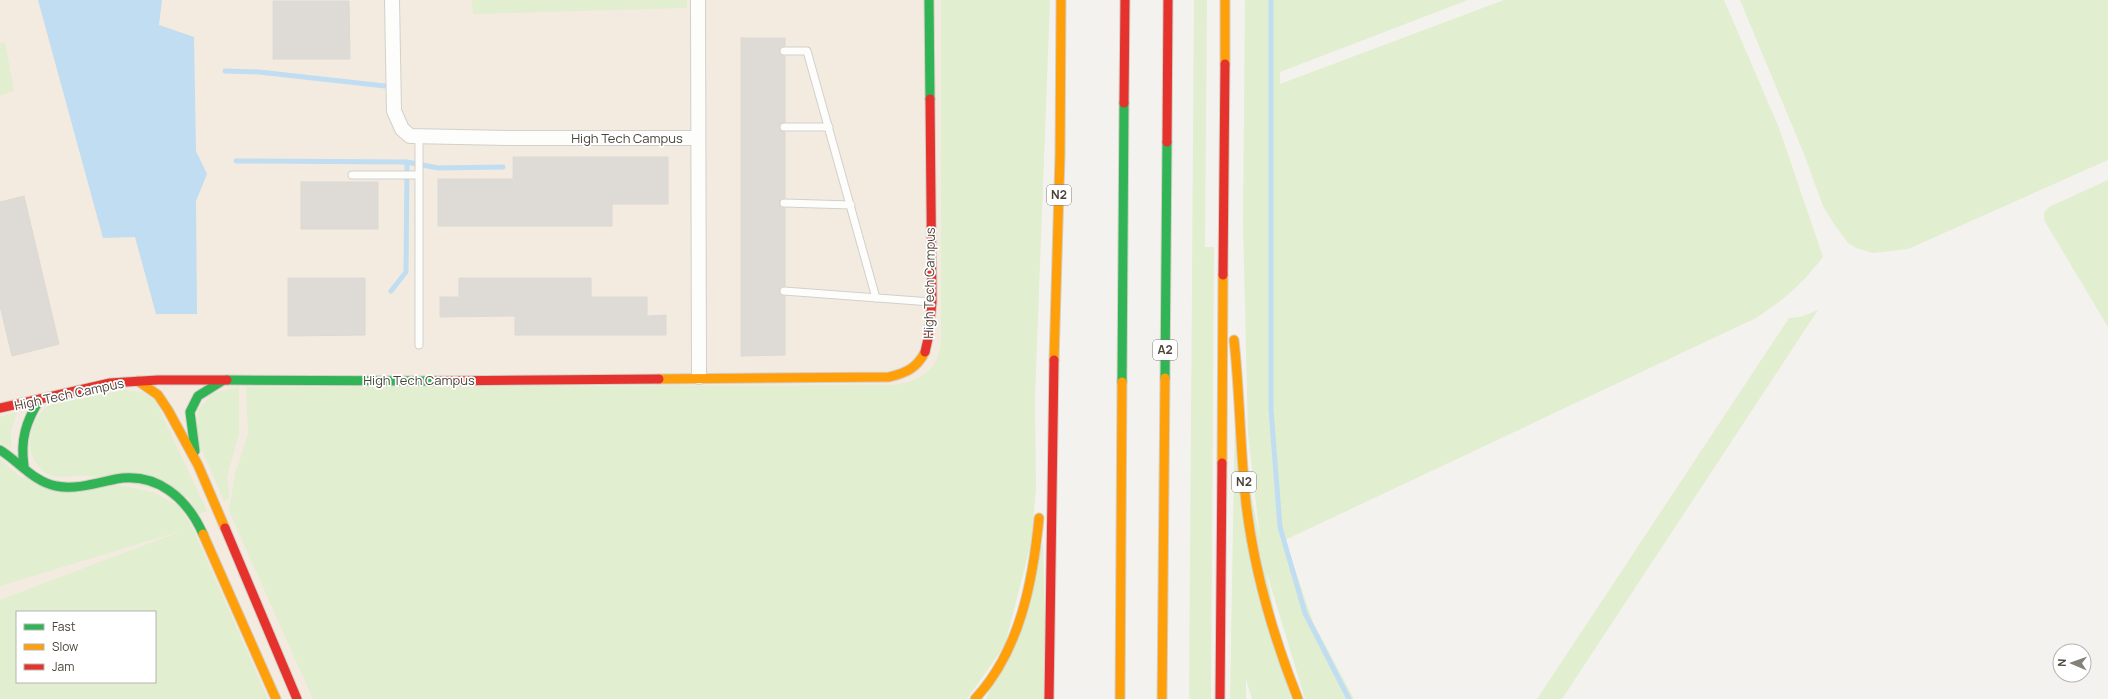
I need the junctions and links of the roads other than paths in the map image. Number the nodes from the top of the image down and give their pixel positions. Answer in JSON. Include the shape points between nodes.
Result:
{"nodes":[{"id":1,"x":392,"y":0,"type":"edge"},
{"id":2,"x":698,"y":0,"type":"edge"},
{"id":3,"x":929,"y":0,"type":"edge"},
{"id":4,"x":1061,"y":0,"type":"edge"},
{"id":5,"x":1125,"y":0,"type":"edge"},
{"id":6,"x":1168,"y":0,"type":"edge"},
{"id":7,"x":1225,"y":0,"type":"edge"},
{"id":8,"x":784,"y":51,"type":"dead end"},
{"id":9,"x":784,"y":127,"type":"dead end"},
{"id":10,"x":829,"y":127,"type":"junction"},
{"id":11,"x":419,"y":137,"type":"junction"},
{"id":12,"x":698,"y":138,"type":"junction"},
{"id":13,"x":352,"y":175,"type":"dead end"},
{"id":14,"x":417,"y":175,"type":"junction"},
{"id":15,"x":784,"y":203,"type":"dead end"},
{"id":16,"x":850,"y":205,"type":"junction"},
{"id":17,"x":1223,"y":259,"type":"junction"},
{"id":18,"x":784,"y":291,"type":"dead end"},
{"id":19,"x":876,"y":298,"type":"junction"},
{"id":20,"x":932,"y":302,"type":"junction"},
{"id":21,"x":419,"y":345,"type":"dead end"},
{"id":22,"x":699,"y":377,"type":"junction"},
{"id":23,"x":138,"y":381,"type":"junction"},
{"id":24,"x":222,"y":381,"type":"junction"},
{"id":25,"x":1053,"y":389,"type":"junction"},
{"id":26,"x":40,"y":399,"type":"junction"},
{"id":27,"x":0,"y":408,"type":"edge"},
{"id":28,"x":1044,"y":411,"type":"dead end"},
{"id":29,"x":0,"y":450,"type":"edge"},
{"id":30,"x":198,"y":464,"type":"junction"},
{"id":31,"x":24,"y":466,"type":"junction"},
{"id":32,"x":1039,"y":507,"type":"dead end"},
{"id":33,"x":276,"y":699,"type":"edge"},
{"id":34,"x":297,"y":699,"type":"edge"},
{"id":35,"x":975,"y":699,"type":"edge"},
{"id":36,"x":1049,"y":699,"type":"edge"},
{"id":37,"x":1120,"y":699,"type":"edge"},
{"id":38,"x":1162,"y":699,"type":"edge"},
{"id":39,"x":1220,"y":699,"type":"edge"},
{"id":40,"x":1298,"y":699,"type":"edge"}],
"edges":[{"from":1,"to":11,"type":"street","name":"High Tech Campus","via":[[394,111],[402,129],[410,136]]},
{"from":2,"to":12,"type":"street","name":"High Tech Campus"},
{"from":3,"to":20,"type":"main road","name":"High Tech Campus"},
{"from":4,"to":25,"type":"main road","number":"N2","via":[[1060,155]]},
{"from":5,"to":37,"type":"main road"},
{"from":6,"to":38,"type":"main road","number":"A2"},
{"from":7,"to":17,"type":"main road","number":"N2"},
{"from":8,"to":10,"type":"lane","via":[[807,51]]},
{"from":9,"to":10,"type":"lane"},
{"from":10,"to":16,"type":"lane"},
{"from":11,"to":12,"type":"street","name":"High Tech Campus"},
{"from":11,"to":14,"type":"lane"},
{"from":12,"to":22,"type":"street","name":"High Tech Campus"},
{"from":13,"to":14,"type":"lane"},
{"from":14,"to":21,"type":"lane"},
{"from":15,"to":16,"type":"lane"},
{"from":16,"to":19,"type":"lane"},
{"from":17,"to":39,"type":"main road","number":"N2"},
{"from":17,"to":40,"type":"main road","number":"N2","via":[[1239,378],[1240,433],[1254,559],[1275,638]]},
{"from":18,"to":19,"type":"lane"},
{"from":19,"to":20,"type":"lane"},
{"from":20,"to":22,"type":"main road","name":"High Tech Campus","via":[[928,346],[910,371],[899,375]]},
{"from":22,"to":24,"type":"main road","name":"High Tech Campus"},
{"from":23,"to":24,"type":"main road","name":"High Tech Campus"},
{"from":23,"to":26,"type":"main road","name":"High Tech Campus","via":[[110,383]]},
{"from":23,"to":30,"type":"main road","name":"High Tech Campus","via":[[158,395]]},
{"from":24,"to":30,"type":"main road","via":[[198,396],[190,412],[191,432]]},
{"from":25,"to":28,"type":"main road","number":"N2","via":[[1044,405]]},
{"from":25,"to":36,"type":"main road","number":"N2"},
{"from":26,"to":27,"type":"main road","name":"High Tech Campus"},
{"from":26,"to":31,"type":"main road","via":[[27,418],[22,434],[21,451]]},
{"from":29,"to":31,"type":"main road"},
{"from":30,"to":34,"type":"main road","name":"High Tech Campus"},
{"from":31,"to":33,"type":"main road","via":[[38,478],[54,486],[74,486],[119,479],[147,479],[172,490],[187,504],[197,520]]},
{"from":32,"to":35,"type":"main road","via":[[1033,569],[1020,623],[992,677]]}]}
